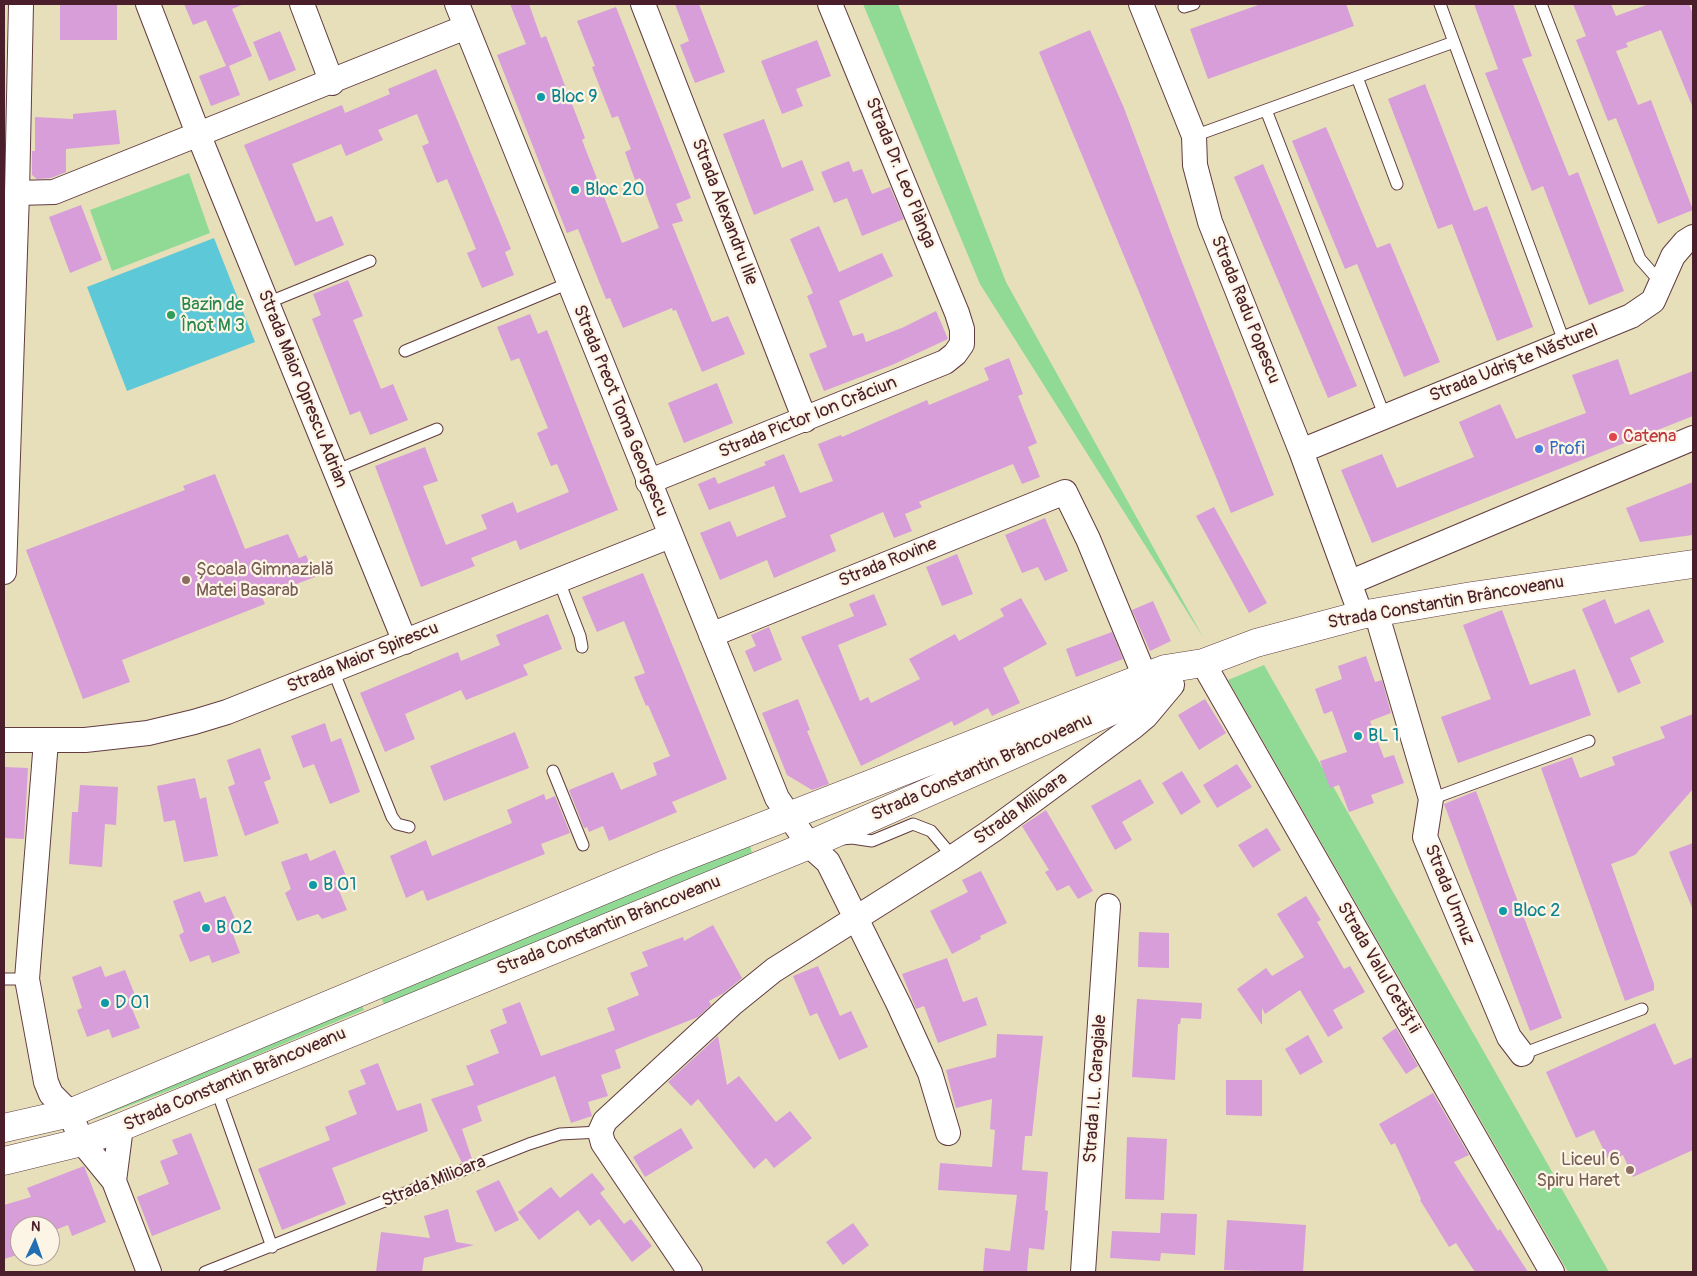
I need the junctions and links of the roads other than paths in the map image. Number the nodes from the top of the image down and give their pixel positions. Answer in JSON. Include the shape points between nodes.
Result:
{"nodes":[{"id":1,"x":21,"y":4,"type":"edge"},
{"id":2,"x":148,"y":4,"type":"edge"},
{"id":3,"x":302,"y":4,"type":"edge"},
{"id":4,"x":457,"y":4,"type":"edge"},
{"id":5,"x":643,"y":4,"type":"edge"},
{"id":6,"x":830,"y":4,"type":"edge"},
{"id":7,"x":1141,"y":4,"type":"edge"},
{"id":8,"x":1440,"y":4,"type":"edge"},
{"id":9,"x":1541,"y":4,"type":"edge"},
{"id":10,"x":466,"y":27,"type":"junction"},
{"id":11,"x":1454,"y":42,"type":"junction"},
{"id":12,"x":1357,"y":77,"type":"junction"},
{"id":13,"x":332,"y":83,"type":"junction"},
{"id":14,"x":1266,"y":110,"type":"junction"},
{"id":15,"x":199,"y":136,"type":"junction"},
{"id":16,"x":1194,"y":136,"type":"junction"},
{"id":17,"x":1397,"y":184,"type":"dead end"},
{"id":18,"x":10,"y":193,"type":"edge"},
{"id":19,"x":1693,"y":237,"type":"edge"},
{"id":20,"x":370,"y":261,"type":"dead end"},
{"id":21,"x":569,"y":283,"type":"junction"},
{"id":22,"x":1662,"y":284,"type":"junction"},
{"id":23,"x":267,"y":302,"type":"junction"},
{"id":24,"x":962,"y":344,"type":"joint"},
{"id":25,"x":1565,"y":344,"type":"junction"},
{"id":26,"x":406,"y":351,"type":"dead end"},
{"id":27,"x":1385,"y":417,"type":"junction"},
{"id":28,"x":805,"y":420,"type":"junction"},
{"id":29,"x":437,"y":429,"type":"dead end"},
{"id":30,"x":1693,"y":438,"type":"edge"},
{"id":31,"x":1301,"y":451,"type":"junction"},
{"id":32,"x":335,"y":471,"type":"junction"},
{"id":33,"x":648,"y":482,"type":"junction"},
{"id":34,"x":670,"y":536,"type":"junction"},
{"id":35,"x":4,"y":552,"type":"edge"},
{"id":36,"x":1693,"y":564,"type":"edge"},
{"id":37,"x":4,"y":572,"type":"edge"},
{"id":38,"x":559,"y":581,"type":"junction"},
{"id":39,"x":1351,"y":582,"type":"junction"},
{"id":40,"x":1369,"y":613,"type":"junction"},
{"id":41,"x":711,"y":635,"type":"junction"},
{"id":42,"x":405,"y":642,"type":"junction"},
{"id":43,"x":582,"y":647,"type":"dead end"},
{"id":44,"x":1203,"y":663,"type":"junction"},
{"id":45,"x":333,"y":670,"type":"junction"},
{"id":46,"x":1145,"y":677,"type":"junction"},
{"id":47,"x":1172,"y":685,"type":"junction"},
{"id":48,"x":4,"y":740,"type":"edge"},
{"id":49,"x":46,"y":741,"type":"junction"},
{"id":50,"x":1588,"y":741,"type":"dead end"},
{"id":51,"x":553,"y":771,"type":"dead end"},
{"id":52,"x":1431,"y":799,"type":"junction"},
{"id":53,"x":790,"y":816,"type":"junction"},
{"id":54,"x":409,"y":828,"type":"dead end"},
{"id":55,"x":811,"y":844,"type":"junction"},
{"id":56,"x":583,"y":846,"type":"dead end"},
{"id":57,"x":954,"y":857,"type":"junction"},
{"id":58,"x":1108,"y":906,"type":"dead end"},
{"id":59,"x":857,"y":919,"type":"junction"},
{"id":60,"x":4,"y":979,"type":"edge"},
{"id":61,"x":27,"y":979,"type":"junction"},
{"id":62,"x":365,"y":990,"type":"junction"},
{"id":63,"x":1642,"y":1009,"type":"dead end"},
{"id":64,"x":377,"y":1021,"type":"junction"},
{"id":65,"x":1522,"y":1054,"type":"joint"},
{"id":66,"x":216,"y":1088,"type":"junction"},
{"id":67,"x":70,"y":1113,"type":"junction"},
{"id":68,"x":121,"y":1127,"type":"junction"},
{"id":69,"x":4,"y":1128,"type":"edge"},
{"id":70,"x":600,"y":1132,"type":"junction"},
{"id":71,"x":948,"y":1133,"type":"dead end"},
{"id":72,"x":82,"y":1142,"type":"junction"},
{"id":73,"x":4,"y":1161,"type":"edge"},
{"id":74,"x":114,"y":1181,"type":"junction"},
{"id":75,"x":272,"y":1247,"type":"junction"},
{"id":76,"x":149,"y":1272,"type":"edge"},
{"id":77,"x":205,"y":1272,"type":"edge"},
{"id":78,"x":690,"y":1272,"type":"edge"},
{"id":79,"x":1083,"y":1272,"type":"edge"},
{"id":80,"x":1552,"y":1272,"type":"edge"}],
"edges":[{"from":1,"to":18,"type":"street"},
{"from":2,"to":15,"type":"street","name":"Strada Maior Oprescu Adrian"},
{"from":3,"to":13,"type":"street"},
{"from":4,"to":10,"type":"street","name":"Strada Preot Toma Georgescu"},
{"from":5,"to":28,"type":"street","name":"Strada Alexandru Ilie"},
{"from":6,"to":24,"type":"street","name":"Strada Dr. Leo Plànga","via":[[957,313]]},
{"from":7,"to":16,"type":"street","name":"Strada Radu Popescu"},
{"from":8,"to":11,"type":"lane"},
{"from":9,"to":22,"type":"lane","via":[[1640,259]]},
{"from":10,"to":13,"type":"street"},
{"from":10,"to":21,"type":"street","name":"Strada Preot Toma Georgescu"},
{"from":11,"to":12,"type":"lane"},
{"from":11,"to":25,"type":"lane"},
{"from":12,"to":14,"type":"lane"},
{"from":12,"to":17,"type":"lane"},
{"from":13,"to":15,"type":"street"},
{"from":14,"to":16,"type":"lane"},
{"from":14,"to":27,"type":"lane"},
{"from":15,"to":18,"type":"street","via":[[54,192]]},
{"from":15,"to":23,"type":"street","name":"Strada Maior Oprescu Adrian"},
{"from":16,"to":31,"type":"street","name":"Strada Radu Popescu","via":[[1194,165],[1210,222]]},
{"from":18,"to":35,"type":"street"},
{"from":19,"to":22,"type":"street","name":"Strada Udriște Năsturel","via":[[1673,256]]},
{"from":20,"to":23,"type":"lane"},
{"from":21,"to":26,"type":"lane"},
{"from":21,"to":33,"type":"street","name":"Strada Preot Toma Georgescu"},
{"from":22,"to":25,"type":"street","name":"Strada Udriște Năsturel","via":[[1653,301],[1631,316]]},
{"from":23,"to":32,"type":"street","name":"Strada Maior Oprescu Adrian"},
{"from":24,"to":28,"type":"street","name":"Strada Pictor Ion Crăciun","via":[[945,362]]},
{"from":25,"to":27,"type":"street","name":"Strada Udriște Năsturel"},
{"from":27,"to":31,"type":"street","name":"Strada Udriște Năsturel"},
{"from":28,"to":33,"type":"street","name":"Strada Pictor Ion Crăciun"},
{"from":29,"to":32,"type":"lane"},
{"from":30,"to":39,"type":"street","name":"Strada Constantin Brâncoveanu"},
{"from":31,"to":39,"type":"street","name":"Strada Radu Popescu"},
{"from":32,"to":42,"type":"street","name":"Strada Maior Oprescu Adrian"},
{"from":33,"to":34,"type":"street","name":"Strada Preot Toma Georgescu"},
{"from":34,"to":38,"type":"street","name":"Strada Maior Spirescu"},
{"from":34,"to":41,"type":"street","name":"Strada Preot Toma Georgescu"},
{"from":35,"to":37,"type":"street"},
{"from":36,"to":40,"type":"main road","name":"Strada Constantin Brâncoveanu"},
{"from":38,"to":42,"type":"street","name":"Strada Maior Spirescu"},
{"from":38,"to":43,"type":"lane"},
{"from":39,"to":40,"type":"street","name":"Strada Radu Popescu"},
{"from":40,"to":44,"type":"main road","name":"Strada Constantin Brâncoveanu","via":[[1256,643]]},
{"from":40,"to":52,"type":"street","name":"Strada Urmuz"},
{"from":41,"to":46,"type":"street","name":"Strada Rovine","via":[[1065,492]]},
{"from":41,"to":53,"type":"street","name":"Strada Preot Toma Georgescu","via":[[777,798]]},
{"from":42,"to":45,"type":"street","name":"Strada Maior Spirescu"},
{"from":44,"to":46,"type":"main road","name":"Strada Constantin Brâncoveanu","via":[[1166,669]]},
{"from":44,"to":47,"type":"main road","name":"Strada Constantin Brâncoveanu"},
{"from":44,"to":80,"type":"street","name":"Strada Valul Cetății"},
{"from":45,"to":49,"type":"street","name":"Strada Maior Spirescu","via":[[194,722],[148,733]]},
{"from":45,"to":54,"type":"lane","via":[[392,817],[397,824]]},
{"from":46,"to":53,"type":"main road","name":"Strada Constantin Brâncoveanu"},
{"from":47,"to":55,"type":"main road","name":"Strada Constantin Brâncoveanu"},
{"from":47,"to":57,"type":"street","name":"Strada Milioara","via":[[1133,727]]},
{"from":48,"to":49,"type":"street","name":"Strada Maior Spirescu"},
{"from":49,"to":61,"type":"street"},
{"from":50,"to":52,"type":"lane"},
{"from":51,"to":56,"type":"lane"},
{"from":52,"to":65,"type":"street","name":"Strada Urmuz","via":[[1425,836],[1509,1037]]},
{"from":53,"to":55,"type":"street"},
{"from":53,"to":62,"type":"main road","name":"Strada Constantin Brâncoveanu","via":[[666,864]]},
{"from":55,"to":57,"type":"lane","via":[[852,838],[872,841],[913,824],[931,831]]},
{"from":55,"to":59,"type":"street","via":[[828,862]]},
{"from":55,"to":64,"type":"main road","name":"Strada Constantin Brâncoveanu"},
{"from":57,"to":59,"type":"street","name":"Strada Milioara"},
{"from":58,"to":79,"type":"street","name":"Strada I.L. Caragiale"},
{"from":59,"to":70,"type":"street","name":"Strada Milioara","via":[[750,988],[605,1121]]},
{"from":59,"to":71,"type":"street","via":[[930,1073]]},
{"from":60,"to":61,"type":"lane"},
{"from":61,"to":67,"type":"street","via":[[46,1082],[51,1094]]},
{"from":62,"to":64,"type":"main road"},
{"from":62,"to":67,"type":"main road","name":"Strada Constantin Brâncoveanu"},
{"from":63,"to":65,"type":"lane"},
{"from":64,"to":66,"type":"main road","name":"Strada Constantin Brâncoveanu"},
{"from":66,"to":68,"type":"main road","name":"Strada Constantin Brâncoveanu"},
{"from":66,"to":75,"type":"lane"},
{"from":67,"to":69,"type":"main road","name":"Strada Constantin Brâncoveanu"},
{"from":67,"to":72,"type":"street"},
{"from":68,"to":72,"type":"main road","name":"Strada Constantin Brâncoveanu"},
{"from":68,"to":74,"type":"street"},
{"from":70,"to":75,"type":"lane","name":"Strada Milioara","via":[[560,1134],[529,1144]]},
{"from":70,"to":78,"type":"street","via":[[602,1143]]},
{"from":72,"to":73,"type":"main road","name":"Strada Constantin Brâncoveanu"},
{"from":72,"to":74,"type":"street"},
{"from":74,"to":76,"type":"street"},
{"from":75,"to":77,"type":"lane","name":"Strada Milioara"}]}
